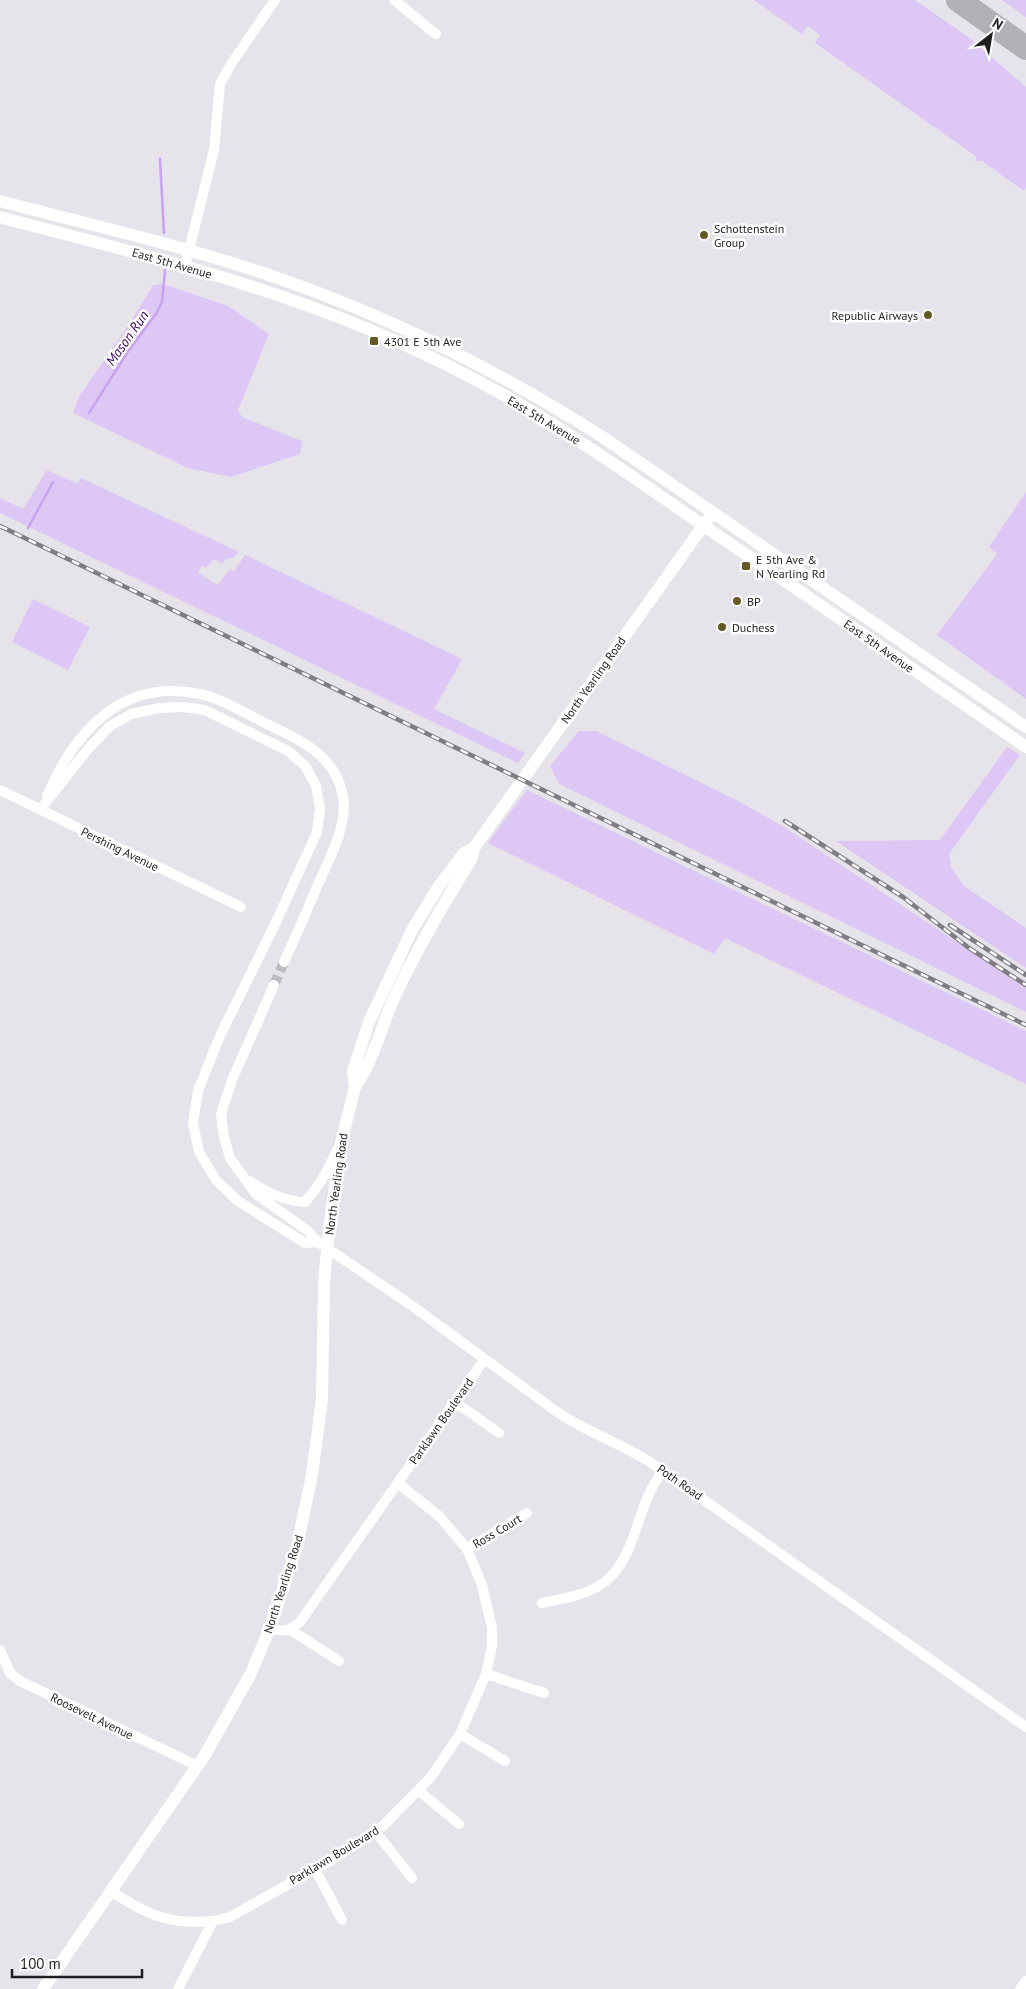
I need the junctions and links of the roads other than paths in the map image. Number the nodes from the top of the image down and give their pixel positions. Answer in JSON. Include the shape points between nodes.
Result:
{"nodes":[{"id":1,"x":275,"y":0,"type":"edge"},
{"id":2,"x":394,"y":0,"type":"edge"},
{"id":3,"x":436,"y":34,"type":"dead end"},
{"id":4,"x":0,"y":201,"type":"edge"},
{"id":5,"x":0,"y":217,"type":"edge"},
{"id":6,"x":189,"y":252,"type":"junction"},
{"id":7,"x":185,"y":266,"type":"junction"},
{"id":8,"x":713,"y":512,"type":"junction"},
{"id":9,"x":704,"y":525,"type":"junction"},
{"id":10,"x":1026,"y":727,"type":"edge"},
{"id":11,"x":1026,"y":746,"type":"edge"},
{"id":12,"x":0,"y":790,"type":"edge"},
{"id":13,"x":40,"y":810,"type":"junction"},
{"id":14,"x":241,"y":907,"type":"dead end"},
{"id":15,"x":284,"y":962,"type":"tunnel mouth"},
{"id":16,"x":274,"y":986,"type":"tunnel mouth"},
{"id":17,"x":341,"y":1143,"type":"junction"},
{"id":18,"x":243,"y":1177,"type":"junction"},
{"id":19,"x":323,"y":1244,"type":"junction"},
{"id":20,"x":484,"y":1360,"type":"junction"},
{"id":21,"x":455,"y":1402,"type":"junction"},
{"id":22,"x":499,"y":1432,"type":"dead end"},
{"id":23,"x":663,"y":1471,"type":"junction"},
{"id":24,"x":398,"y":1483,"type":"junction"},
{"id":25,"x":527,"y":1513,"type":"dead end"},
{"id":26,"x":467,"y":1549,"type":"junction"},
{"id":27,"x":542,"y":1603,"type":"dead end"},
{"id":28,"x":270,"y":1628,"type":"junction"},
{"id":29,"x":291,"y":1630,"type":"junction"},
{"id":30,"x":0,"y":1650,"type":"edge"},
{"id":31,"x":339,"y":1661,"type":"dead end"},
{"id":32,"x":486,"y":1674,"type":"junction"},
{"id":33,"x":544,"y":1692,"type":"dead end"},
{"id":34,"x":1026,"y":1727,"type":"edge"},
{"id":35,"x":460,"y":1734,"type":"junction"},
{"id":36,"x":505,"y":1761,"type":"dead end"},
{"id":37,"x":198,"y":1766,"type":"junction"},
{"id":38,"x":418,"y":1790,"type":"junction"},
{"id":39,"x":459,"y":1824,"type":"dead end"},
{"id":40,"x":375,"y":1831,"type":"junction"},
{"id":41,"x":316,"y":1869,"type":"junction"},
{"id":42,"x":412,"y":1878,"type":"dead end"},
{"id":43,"x":111,"y":1891,"type":"junction"},
{"id":44,"x":342,"y":1920,"type":"dead end"},
{"id":45,"x":213,"y":1921,"type":"junction"},
{"id":46,"x":1026,"y":1981,"type":"edge"},
{"id":47,"x":43,"y":1989,"type":"edge"},
{"id":48,"x":178,"y":1989,"type":"edge"},
{"id":49,"x":1020,"y":1989,"type":"edge"}],
"edges":[{"from":1,"to":6,"type":"street","via":[[220,84],[214,150]]},
{"from":2,"to":3,"type":"street"},
{"from":4,"to":6,"type":"main road","name":"East 5th Avenue"},
{"from":5,"to":7,"type":"main road","name":"East 5th Avenue"},
{"from":6,"to":7,"type":"street"},
{"from":6,"to":8,"type":"main road","name":"East 5th Avenue","via":[[302,287],[382,319],[478,364],[577,421]]},
{"from":7,"to":9,"type":"main road","name":"East 5th Avenue","via":[[318,308],[468,376],[554,425]]},
{"from":8,"to":9,"type":"main road","name":"North Yearling Road"},
{"from":8,"to":10,"type":"main road","name":"East 5th Avenue"},
{"from":9,"to":11,"type":"main road","name":"East 5th Avenue"},
{"from":9,"to":17,"type":"main road","name":"North Yearling Road","via":[[474,848],[464,853],[439,886],[412,930],[369,1022],[353,1071],[354,1087]]},
{"from":12,"to":13,"type":"street","name":"Pershing Avenue"},
{"from":13,"to":14,"type":"street","name":"Pershing Avenue"},
{"from":13,"to":15,"type":"street","via":[[58,771],[86,733],[100,717],[139,695],[159,690],[216,698],[301,740],[322,755],[336,773],[343,796],[343,817],[335,845]]},
{"from":13,"to":19,"type":"street","via":[[110,726],[131,714],[160,708],[183,706],[205,710],[288,751],[306,767],[316,786],[320,809],[317,832],[220,1038],[198,1091],[194,1123],[199,1152],[216,1180],[238,1201],[305,1243]]},
{"from":16,"to":18,"type":"street","via":[[232,1080],[221,1114],[230,1158]]},
{"from":17,"to":18,"type":"street","via":[[330,1167],[305,1202],[290,1201],[272,1194]]},
{"from":17,"to":19,"type":"main road","name":"North Yearling Road"},
{"from":18,"to":19,"type":"street","via":[[256,1194]]},
{"from":19,"to":20,"type":"street","name":"Poth Road"},
{"from":19,"to":28,"type":"main road","name":"North Yearling Road","via":[[322,1399],[311,1480],[293,1563]]},
{"from":20,"to":21,"type":"street","name":"Parklawn Boulevard"},
{"from":20,"to":23,"type":"street","name":"Poth Road","via":[[568,1419],[630,1450]]},
{"from":21,"to":22,"type":"street"},
{"from":21,"to":24,"type":"street","name":"Parklawn Boulevard"},
{"from":23,"to":27,"type":"street","via":[[646,1500],[623,1560],[610,1577],[588,1592]]},
{"from":23,"to":34,"type":"street","name":"Poth Road"},
{"from":24,"to":26,"type":"street","name":"Parklawn Boulevard","via":[[440,1516]]},
{"from":24,"to":29,"type":"street","name":"Parklawn Boulevard","via":[[300,1622]]},
{"from":25,"to":26,"type":"street","name":"Ross Court"},
{"from":26,"to":32,"type":"street","name":"Parklawn Boulevard","via":[[482,1585],[492,1628]]},
{"from":28,"to":29,"type":"street"},
{"from":28,"to":37,"type":"main road","name":"North Yearling Road","via":[[250,1675]]},
{"from":29,"to":31,"type":"street"},
{"from":30,"to":37,"type":"street","name":"Roosevelt Avenue","via":[[10,1673],[20,1681]]},
{"from":32,"to":33,"type":"street"},
{"from":32,"to":35,"type":"street","name":"Parklawn Boulevard"},
{"from":35,"to":36,"type":"street"},
{"from":35,"to":38,"type":"street","name":"Parklawn Boulevard"},
{"from":37,"to":43,"type":"main road","name":"North Yearling Road"},
{"from":38,"to":39,"type":"street"},
{"from":38,"to":40,"type":"street","name":"Parklawn Boulevard"},
{"from":40,"to":41,"type":"street","name":"Parklawn Boulevard"},
{"from":40,"to":42,"type":"street"},
{"from":41,"to":44,"type":"street"},
{"from":41,"to":45,"type":"street","name":"Parklawn Boulevard","via":[[230,1917]]},
{"from":43,"to":45,"type":"street","name":"Parklawn Boulevard","via":[[164,1919]]},
{"from":43,"to":47,"type":"main road","name":"North Yearling Road"},
{"from":45,"to":48,"type":"street"},
{"from":46,"to":49,"type":"street"}]}
